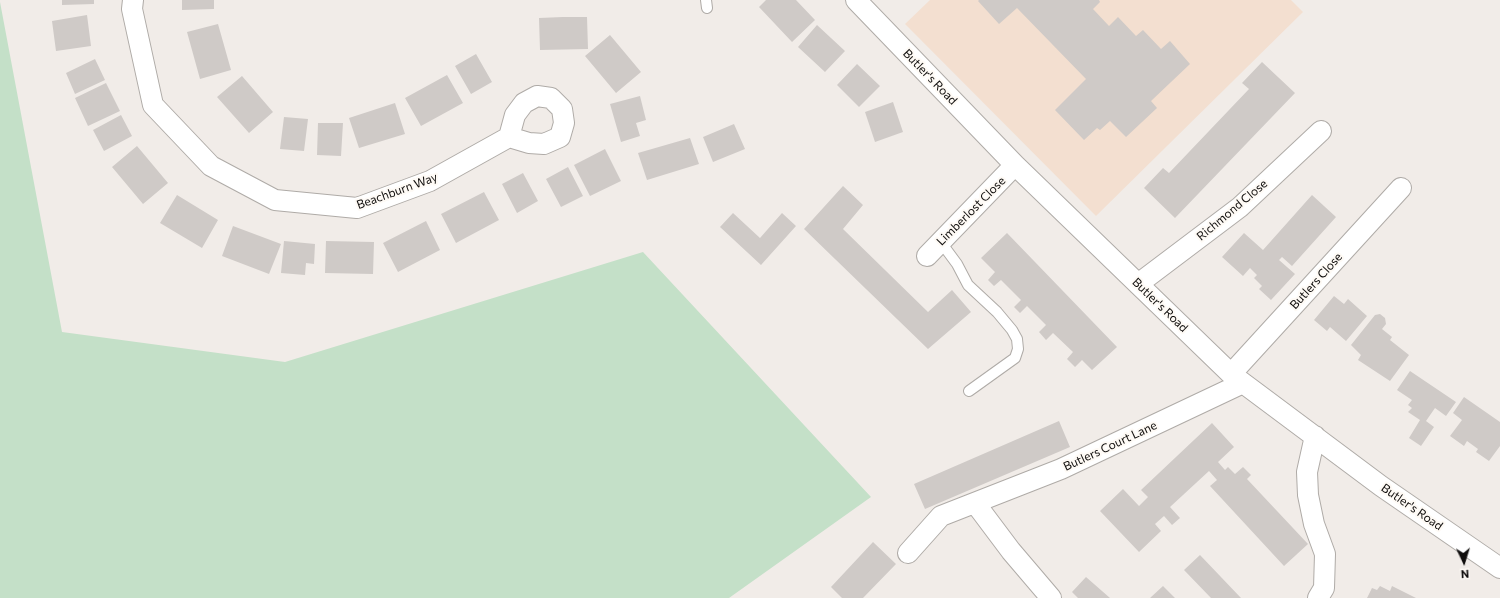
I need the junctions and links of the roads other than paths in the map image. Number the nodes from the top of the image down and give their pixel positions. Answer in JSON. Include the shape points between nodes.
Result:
{"nodes":[{"id":1,"x":133,"y":0,"type":"edge"},
{"id":2,"x":856,"y":0,"type":"edge"},
{"id":3,"x":1321,"y":131,"type":"dead end"},
{"id":4,"x":509,"y":137,"type":"dead end"},
{"id":5,"x":1015,"y":165,"type":"junction"},
{"id":6,"x":1401,"y":188,"type":"dead end"},
{"id":7,"x":940,"y":241,"type":"junction"},
{"id":8,"x":927,"y":256,"type":"dead end"},
{"id":9,"x":1138,"y":284,"type":"junction"},
{"id":10,"x":1237,"y":378,"type":"junction"},
{"id":11,"x":969,"y":391,"type":"dead end"},
{"id":12,"x":1315,"y":436,"type":"junction"},
{"id":13,"x":975,"y":503,"type":"junction"},
{"id":14,"x":908,"y":553,"type":"dead end"},
{"id":15,"x":1500,"y":568,"type":"edge"},
{"id":16,"x":1050,"y":598,"type":"edge"},
{"id":17,"x":1318,"y":598,"type":"edge"}],
"edges":[{"from":1,"to":4,"type":"street","name":"Beachburn Way","via":[[132,8],[153,105],[211,166],[274,200],[357,208],[430,181]]},
{"from":2,"to":5,"type":"street","name":"Butler's Road"},
{"from":3,"to":9,"type":"street","name":"Richmond Close","via":[[1240,207]]},
{"from":5,"to":7,"type":"street","name":"Limberlost Close"},
{"from":5,"to":9,"type":"street","name":"Butler's Road"},
{"from":6,"to":10,"type":"street","name":"Butlers Close"},
{"from":7,"to":8,"type":"street","name":"Limberlost Close"},
{"from":7,"to":11,"type":"lane","via":[[968,285],[997,312],[1017,339],[1018,349],[1015,358]]},
{"from":9,"to":10,"type":"street","name":"Butler's Road"},
{"from":10,"to":12,"type":"street","name":"Butler's Road"},
{"from":10,"to":13,"type":"street","name":"Butlers Court Lane","via":[[1061,469]]},
{"from":12,"to":15,"type":"street","name":"Butler's Road","via":[[1381,486]]},
{"from":12,"to":17,"type":"street","via":[[1307,472],[1308,495],[1314,524],[1325,554],[1324,588]]},
{"from":13,"to":14,"type":"street","name":"Butlers Court Lane","via":[[941,516]]},
{"from":13,"to":16,"type":"street"}]}
